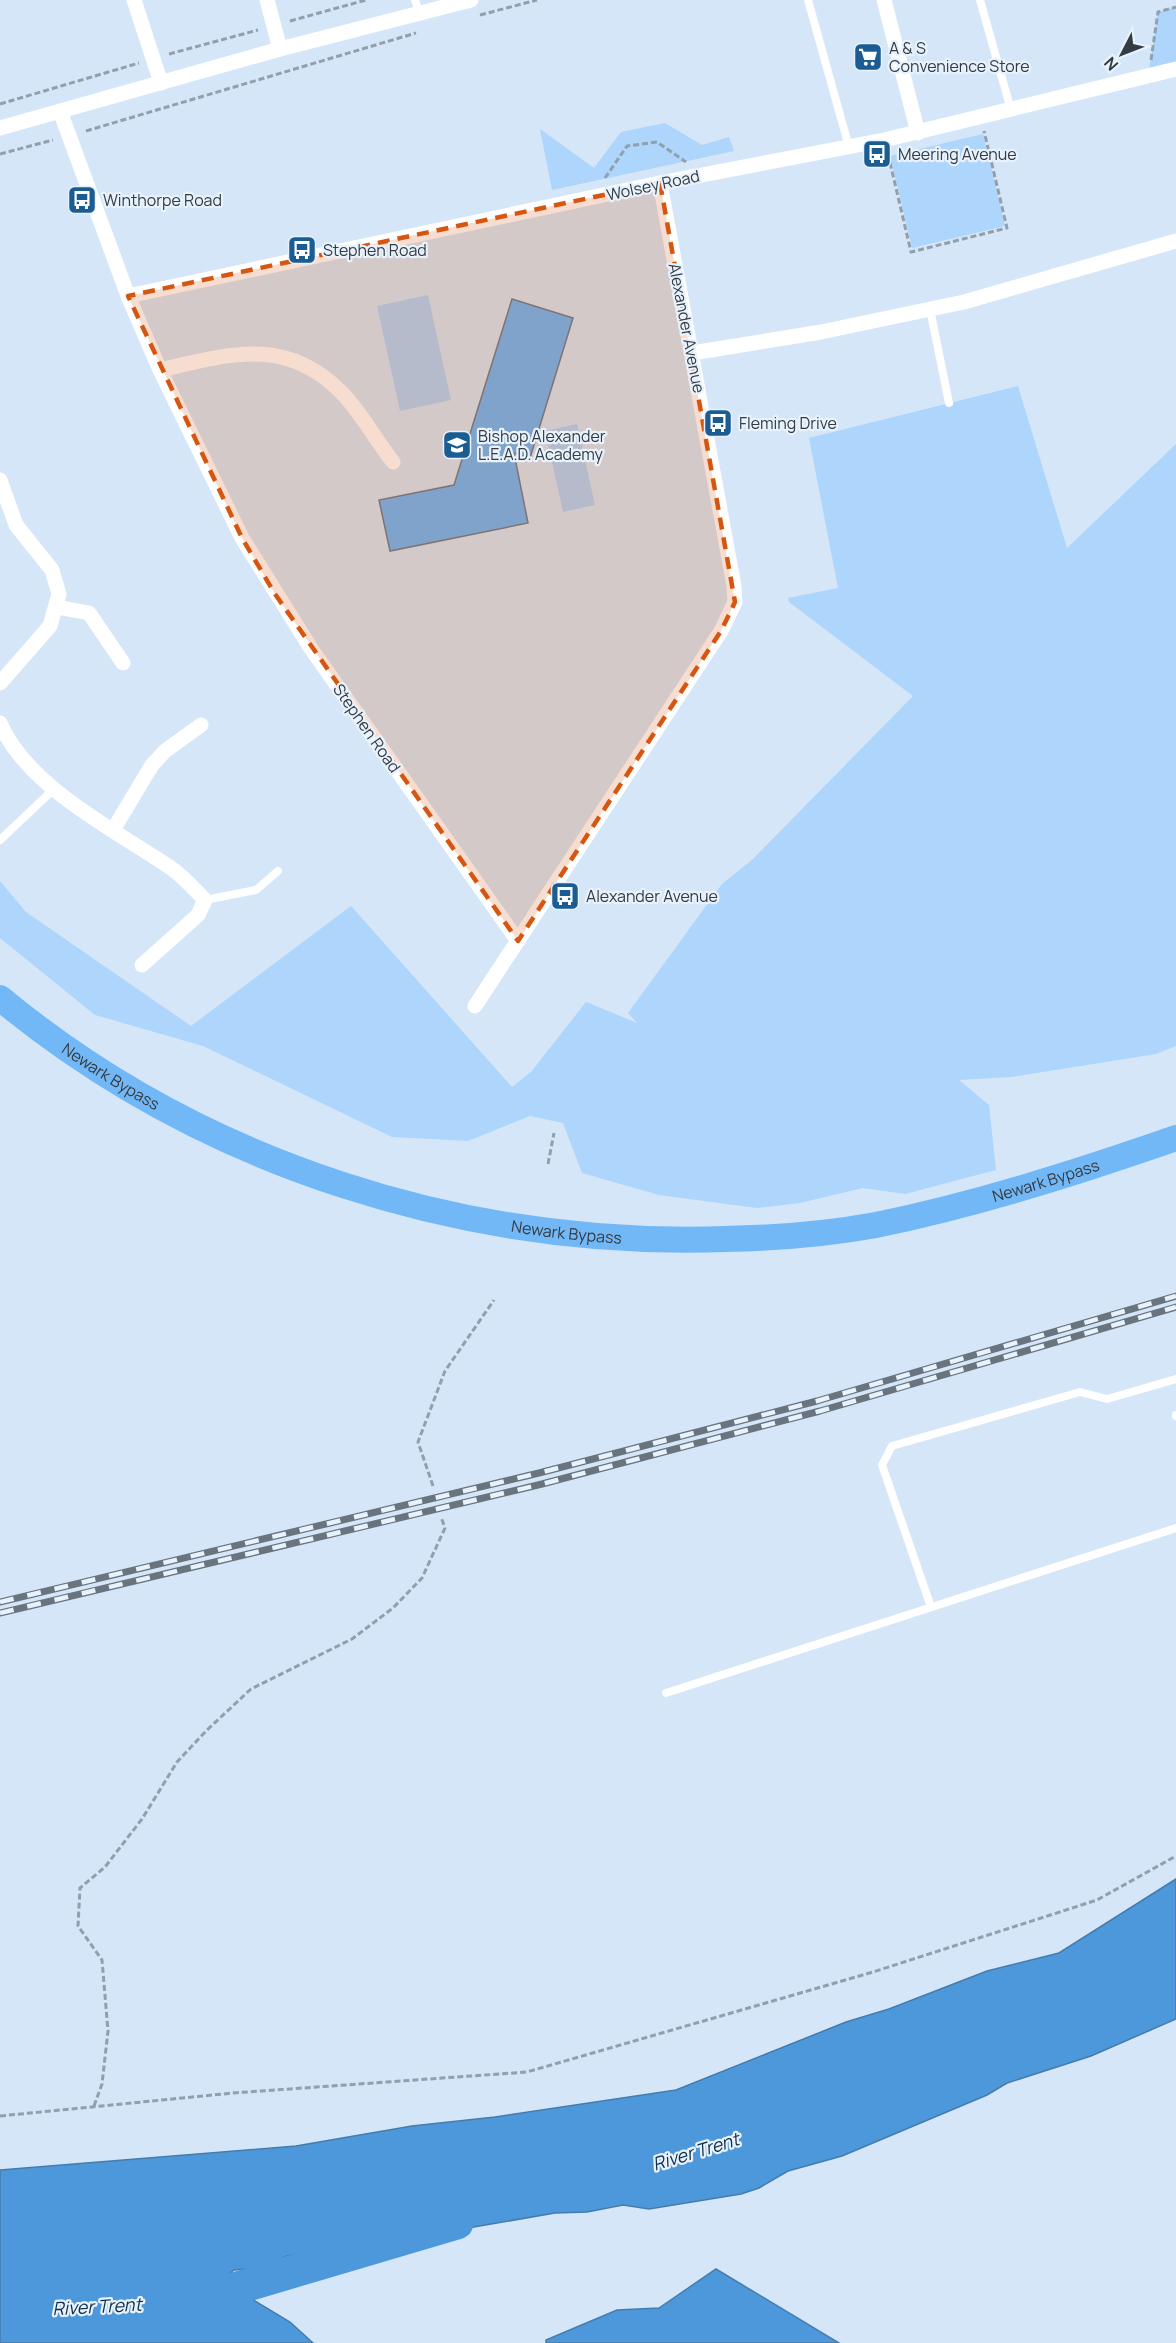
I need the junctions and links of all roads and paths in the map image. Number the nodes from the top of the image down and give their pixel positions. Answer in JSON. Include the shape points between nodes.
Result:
{"nodes":[{"id":1,"x":134,"y":0,"type":"edge"},
{"id":2,"x":267,"y":0,"type":"edge"},
{"id":3,"x":366,"y":0,"type":"edge"},
{"id":4,"x":471,"y":0,"type":"edge"},
{"id":5,"x":537,"y":0,"type":"edge"},
{"id":6,"x":808,"y":0,"type":"edge"},
{"id":7,"x":884,"y":0,"type":"edge"},
{"id":8,"x":980,"y":0,"type":"edge"},
{"id":9,"x":418,"y":7,"type":"edge"},
{"id":10,"x":1176,"y":7,"type":"edge"},
{"id":11,"x":475,"y":17,"type":"dead end"},
{"id":12,"x":274,"y":26,"type":"junction"},
{"id":13,"x":421,"y":32,"type":"dead end"},
{"id":14,"x":280,"y":49,"type":"junction"},
{"id":15,"x":153,"y":58,"type":"junction"},
{"id":16,"x":1176,"y":69,"type":"edge"},
{"id":17,"x":1148,"y":76,"type":"junction"},
{"id":18,"x":161,"y":83,"type":"junction"},
{"id":19,"x":0,"y":104,"type":"edge"},
{"id":20,"x":1011,"y":110,"type":"junction"},
{"id":21,"x":60,"y":111,"type":"junction"},
{"id":22,"x":981,"y":117,"type":"junction"},
{"id":23,"x":0,"y":128,"type":"edge"},
{"id":24,"x":918,"y":133,"type":"junction"},
{"id":25,"x":69,"y":136,"type":"junction"},
{"id":26,"x":884,"y":140,"type":"junction"},
{"id":27,"x":849,"y":147,"type":"junction"},
{"id":28,"x":0,"y":154,"type":"edge"},
{"id":29,"x":705,"y":174,"type":"junction"},
{"id":30,"x":660,"y":183,"type":"junction"},
{"id":31,"x":592,"y":198,"type":"junction"},
{"id":32,"x":1176,"y":241,"type":"edge"},
{"id":33,"x":128,"y":296,"type":"junction"},
{"id":34,"x":930,"y":309,"type":"junction"},
{"id":35,"x":692,"y":353,"type":"junction"},
{"id":36,"x":160,"y":370,"type":"junction"},
{"id":37,"x":949,"y":403,"type":"dead end"},
{"id":38,"x":393,"y":462,"type":"dead end"},
{"id":39,"x":0,"y":480,"type":"edge"},
{"id":40,"x":57,"y":607,"type":"junction"},
{"id":41,"x":123,"y":663,"type":"dead end"},
{"id":42,"x":0,"y":683,"type":"edge"},
{"id":43,"x":0,"y":723,"type":"edge"},
{"id":44,"x":201,"y":725,"type":"dead end"},
{"id":45,"x":54,"y":789,"type":"junction"},
{"id":46,"x":113,"y":830,"type":"junction"},
{"id":47,"x":0,"y":840,"type":"edge"},
{"id":48,"x":278,"y":871,"type":"dead end"},
{"id":49,"x":205,"y":900,"type":"junction"},
{"id":50,"x":518,"y":941,"type":"junction"},
{"id":51,"x":142,"y":965,"type":"dead end"},
{"id":52,"x":0,"y":998,"type":"edge"},
{"id":53,"x":475,"y":1006,"type":"dead end"},
{"id":54,"x":554,"y":1133,"type":"dead end"},
{"id":55,"x":1176,"y":1138,"type":"edge"},
{"id":56,"x":548,"y":1164,"type":"dead end"},
{"id":57,"x":494,"y":1300,"type":"dead end"},
{"id":58,"x":1176,"y":1379,"type":"edge"},
{"id":59,"x":433,"y":1486,"type":"dead end"},
{"id":60,"x":441,"y":1517,"type":"dead end"},
{"id":61,"x":1176,"y":1528,"type":"edge"},
{"id":62,"x":931,"y":1607,"type":"junction"},
{"id":63,"x":666,"y":1693,"type":"dead end"},
{"id":64,"x":1176,"y":1856,"type":"edge"},
{"id":65,"x":94,"y":2106,"type":"junction"},
{"id":66,"x":0,"y":2116,"type":"edge"}],
"edges":[{"from":1,"to":15,"type":"street"},
{"from":2,"to":12,"type":"street"},
{"from":3,"to":12,"type":"path"},
{"from":4,"to":9,"type":"street"},
{"from":5,"to":11,"type":"path"},
{"from":6,"to":27,"type":"lane"},
{"from":7,"to":24,"type":"street"},
{"from":8,"to":20,"type":"lane"},
{"from":9,"to":14,"type":"street"},
{"from":10,"to":17,"type":"path","via":[[1158,12]]},
{"from":12,"to":14,"type":"street"},
{"from":12,"to":15,"type":"path"},
{"from":13,"to":25,"type":"path"},
{"from":14,"to":18,"type":"street"},
{"from":15,"to":18,"type":"street"},
{"from":15,"to":19,"type":"path"},
{"from":16,"to":17,"type":"street","name":"Wolsey Road"},
{"from":17,"to":20,"type":"street","name":"Wolsey Road"},
{"from":18,"to":21,"type":"street"},
{"from":20,"to":22,"type":"street","name":"Wolsey Road"},
{"from":21,"to":23,"type":"street"},
{"from":21,"to":25,"type":"street","name":"Stephen Road"},
{"from":22,"to":24,"type":"street","name":"Wolsey Road"},
{"from":22,"to":26,"type":"path","via":[[1007,228],[911,252]]},
{"from":24,"to":26,"type":"street","name":"Wolsey Road"},
{"from":25,"to":28,"type":"path"},
{"from":25,"to":33,"type":"street","name":"Stephen Road"},
{"from":26,"to":27,"type":"street","name":"Wolsey Road"},
{"from":27,"to":29,"type":"street","name":"Wolsey Road"},
{"from":29,"to":30,"type":"street","name":"Wolsey Road"},
{"from":29,"to":31,"type":"path","via":[[657,142],[627,146]]},
{"from":30,"to":31,"type":"street","name":"Wolsey Road"},
{"from":30,"to":35,"type":"street","name":"Alexander Avenue"},
{"from":31,"to":33,"type":"street","name":"Wolsey Road"},
{"from":32,"to":34,"type":"street"},
{"from":33,"to":36,"type":"street","name":"Stephen Road"},
{"from":34,"to":35,"type":"street"},
{"from":34,"to":37,"type":"lane"},
{"from":35,"to":50,"type":"street","name":"Alexander Avenue","via":[[735,602],[722,631]]},
{"from":36,"to":38,"type":"street","via":[[242,352],[281,357],[302,365],[340,391]]},
{"from":36,"to":50,"type":"street","name":"Stephen Road","via":[[242,538],[275,594]]},
{"from":39,"to":40,"type":"street","via":[[16,525],[55,577]]},
{"from":40,"to":41,"type":"street","via":[[89,613]]},
{"from":40,"to":42,"type":"street","via":[[50,626]]},
{"from":43,"to":45,"type":"street","via":[[15,748]]},
{"from":44,"to":46,"type":"street","via":[[152,765]]},
{"from":45,"to":46,"type":"street"},
{"from":45,"to":47,"type":"lane"},
{"from":46,"to":49,"type":"street","via":[[173,870]]},
{"from":48,"to":49,"type":"lane","via":[[256,890]]},
{"from":49,"to":51,"type":"street","via":[[198,915]]},
{"from":50,"to":53,"type":"street","name":"Alexander Avenue"},
{"from":52,"to":55,"type":"highway","name":"Newark Bypass","via":[[75,1055],[135,1093],[269,1158],[370,1195],[456,1217],[539,1232],[683,1241],[773,1238],[873,1225],[966,1204]]},
{"from":54,"to":56,"type":"path"},
{"from":57,"to":59,"type":"path","via":[[445,1371],[418,1442]]},
{"from":58,"to":62,"type":"lane","via":[[1107,1399],[1080,1392],[892,1446],[882,1465]]},
{"from":60,"to":65,"type":"path","via":[[445,1528],[422,1578],[400,1601],[352,1639],[251,1689],[177,1762],[142,1819],[105,1867],[80,1888],[78,1926],[102,1960],[108,2031],[102,2084]]},
{"from":61,"to":62,"type":"lane"},
{"from":62,"to":63,"type":"lane"},
{"from":64,"to":65,"type":"path","via":[[1097,1899],[873,1972],[527,2072]]},
{"from":65,"to":66,"type":"path"}]}
